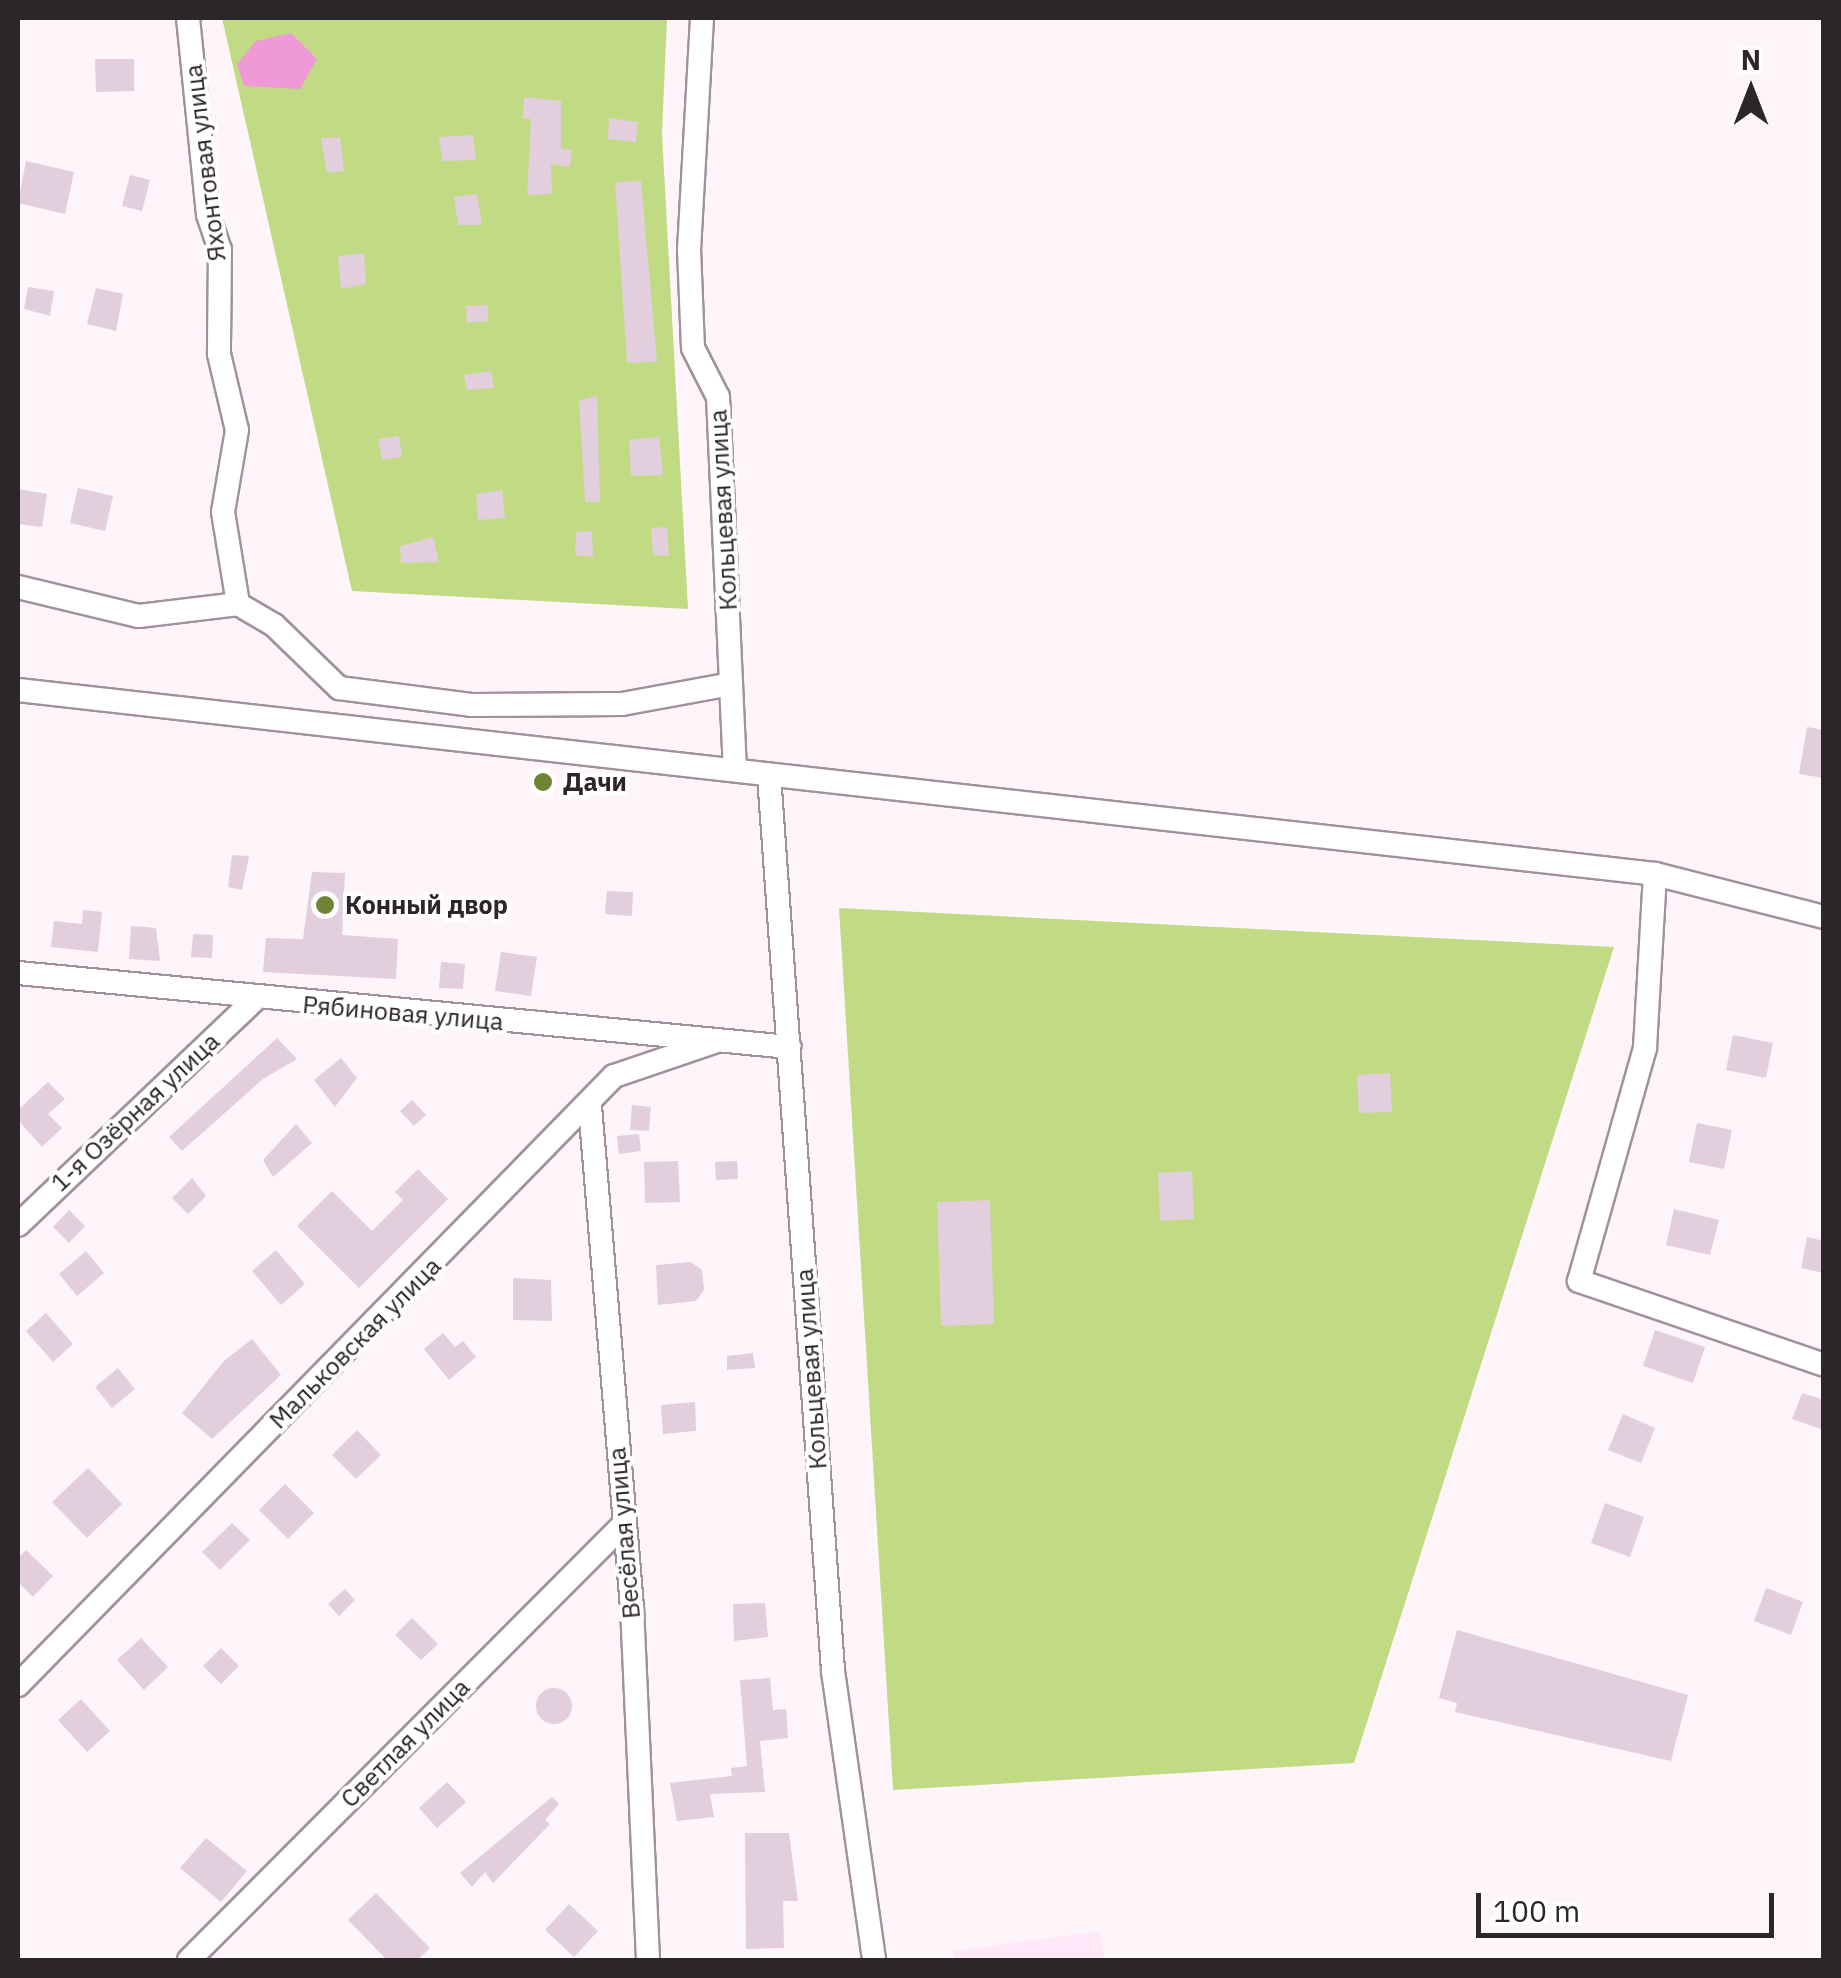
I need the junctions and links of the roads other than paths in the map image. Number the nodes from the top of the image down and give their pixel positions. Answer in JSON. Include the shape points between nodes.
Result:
{"nodes":[{"id":1,"x":188,"y":18,"type":"edge"},
{"id":2,"x":702,"y":18,"type":"edge"},
{"id":3,"x":18,"y":587,"type":"edge"},
{"id":4,"x":238,"y":604,"type":"junction"},
{"id":5,"x":732,"y":684,"type":"junction"},
{"id":6,"x":18,"y":690,"type":"edge"},
{"id":7,"x":735,"y":770,"type":"junction"},
{"id":8,"x":769,"y":775,"type":"junction"},
{"id":9,"x":1655,"y":874,"type":"junction"},
{"id":10,"x":1824,"y":918,"type":"edge"},
{"id":11,"x":18,"y":973,"type":"edge"},
{"id":12,"x":254,"y":1000,"type":"junction"},
{"id":13,"x":716,"y":1041,"type":"junction"},
{"id":14,"x":788,"y":1047,"type":"junction"},
{"id":15,"x":590,"y":1106,"type":"junction"},
{"id":16,"x":18,"y":1225,"type":"edge"},
{"id":17,"x":1824,"y":1366,"type":"edge"},
{"id":18,"x":622,"y":1526,"type":"junction"},
{"id":19,"x":18,"y":1685,"type":"edge"},
{"id":20,"x":189,"y":1960,"type":"edge"},
{"id":21,"x":648,"y":1960,"type":"edge"},
{"id":22,"x":874,"y":1960,"type":"edge"}],
"edges":[{"from":1,"to":4,"type":"street","name":"Яхонтовая улица","via":[[208,214],[220,250],[218,354],[237,430],[223,512]]},
{"from":2,"to":5,"type":"street","name":"Кольцевая улица","via":[[690,268],[693,348],[718,397]]},
{"from":3,"to":4,"type":"street","via":[[139,616]]},
{"from":4,"to":5,"type":"street","via":[[274,625],[339,688],[471,705],[603,704]]},
{"from":5,"to":7,"type":"street","name":"Кольцевая улица"},
{"from":6,"to":7,"type":"street"},
{"from":7,"to":8,"type":"street"},
{"from":8,"to":9,"type":"street"},
{"from":8,"to":14,"type":"street","name":"Кольцевая улица"},
{"from":9,"to":10,"type":"street"},
{"from":9,"to":17,"type":"street","via":[[1645,1048],[1580,1281]]},
{"from":11,"to":12,"type":"street","name":"Рябиновая улица"},
{"from":12,"to":13,"type":"street","name":"Рябиновая улица"},
{"from":12,"to":16,"type":"street","name":"1-я Озёрная улица"},
{"from":13,"to":14,"type":"street","name":"Рябиновая улица"},
{"from":13,"to":15,"type":"street","name":"Мальковская улица","via":[[614,1076]]},
{"from":14,"to":22,"type":"street","name":"Кольцевая улица","via":[[833,1671]]},
{"from":15,"to":18,"type":"street","name":"Весёлая улица"},
{"from":15,"to":19,"type":"street","name":"Мальковская улица"},
{"from":18,"to":20,"type":"street","name":"Светлая улица"},
{"from":18,"to":21,"type":"street","name":"Весёлая улица"}]}
